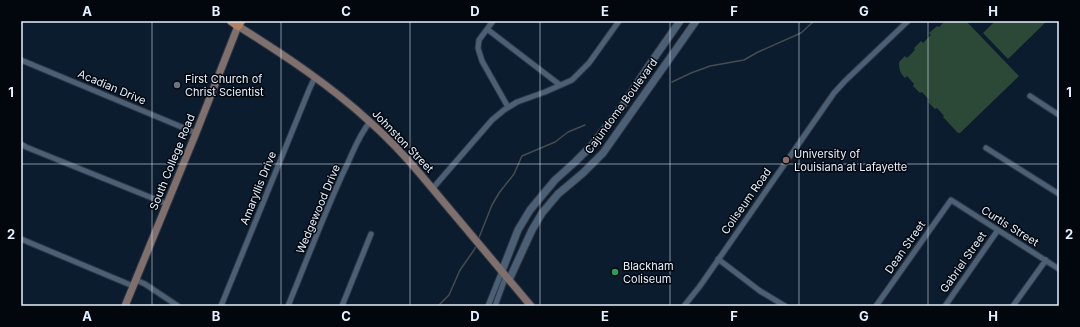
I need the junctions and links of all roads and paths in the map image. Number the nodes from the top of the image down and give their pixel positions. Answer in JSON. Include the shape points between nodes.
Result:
{"nodes":[{"id":1,"x":231,"y":21,"type":"edge"},
{"id":2,"x":493,"y":21,"type":"edge"},
{"id":3,"x":619,"y":21,"type":"edge"},
{"id":4,"x":680,"y":21,"type":"edge"},
{"id":5,"x":696,"y":21,"type":"edge"},
{"id":6,"x":908,"y":21,"type":"edge"},
{"id":7,"x":240,"y":23,"type":"edge"},
{"id":8,"x":487,"y":29,"type":"junction"},
{"id":9,"x":21,"y":60,"type":"edge"},
{"id":10,"x":315,"y":77,"type":"junction"},
{"id":11,"x":560,"y":85,"type":"junction"},
{"id":12,"x":1030,"y":96,"type":"dead end"},
{"id":13,"x":508,"y":107,"type":"junction"},
{"id":14,"x":1059,"y":114,"type":"edge"},
{"id":15,"x":612,"y":119,"type":"junction"},
{"id":16,"x":370,"y":122,"type":"junction"},
{"id":17,"x":622,"y":126,"type":"junction"},
{"id":18,"x":196,"y":133,"type":"junction"},
{"id":19,"x":21,"y":144,"type":"edge"},
{"id":20,"x":986,"y":148,"type":"dead end"},
{"id":21,"x":433,"y":188,"type":"junction"},
{"id":22,"x":1059,"y":194,"type":"edge"},
{"id":23,"x":951,"y":200,"type":"joint"},
{"id":24,"x":167,"y":204,"type":"junction"},
{"id":25,"x":998,"y":230,"type":"junction"},
{"id":26,"x":371,"y":234,"type":"dead end"},
{"id":27,"x":21,"y":239,"type":"edge"},
{"id":28,"x":718,"y":259,"type":"junction"},
{"id":29,"x":1046,"y":260,"type":"junction"},
{"id":30,"x":1059,"y":268,"type":"edge"},
{"id":31,"x":505,"y":276,"type":"junction"},
{"id":32,"x":135,"y":283,"type":"junction"},
{"id":33,"x":125,"y":306,"type":"edge"},
{"id":34,"x":178,"y":306,"type":"edge"},
{"id":35,"x":221,"y":306,"type":"edge"},
{"id":36,"x":288,"y":306,"type":"edge"},
{"id":37,"x":342,"y":306,"type":"edge"},
{"id":38,"x":488,"y":306,"type":"edge"},
{"id":39,"x":495,"y":306,"type":"edge"},
{"id":40,"x":531,"y":306,"type":"edge"},
{"id":41,"x":684,"y":306,"type":"edge"},
{"id":42,"x":785,"y":306,"type":"edge"},
{"id":43,"x":876,"y":306,"type":"edge"},
{"id":44,"x":945,"y":306,"type":"edge"},
{"id":45,"x":1014,"y":306,"type":"edge"}],
"edges":[{"from":1,"to":7,"type":"main road","name":"Johnston Street"},
{"from":2,"to":8,"type":"street"},
{"from":3,"to":11,"type":"street","via":[[578,74],[570,82]]},
{"from":4,"to":15,"type":"street","name":"Cajundome Boulevard"},
{"from":5,"to":17,"type":"street","name":"Cajundome Boulevard"},
{"from":6,"to":28,"type":"street","name":"Coliseum Road","via":[[834,93]]},
{"from":7,"to":10,"type":"main road","name":"Johnston Street"},
{"from":7,"to":18,"type":"main road","name":"South College Road"},
{"from":8,"to":11,"type":"street"},
{"from":8,"to":13,"type":"street","via":[[479,40],[478,48],[482,61]]},
{"from":9,"to":18,"type":"street","name":"Acadian Drive"},
{"from":10,"to":16,"type":"main road","name":"Johnston Street"},
{"from":10,"to":35,"type":"street","name":"Amaryllis Drive"},
{"from":11,"to":13,"type":"street"},
{"from":12,"to":14,"type":"street"},
{"from":13,"to":21,"type":"street","via":[[492,120]]},
{"from":15,"to":17,"type":"street"},
{"from":15,"to":31,"type":"street","name":"Cajundome Boulevard","via":[[592,145],[533,205],[518,230]]},
{"from":16,"to":21,"type":"main road","name":"Johnston Street"},
{"from":16,"to":36,"type":"street","name":"Wedgewood Drive","via":[[355,146],[334,193]]},
{"from":17,"to":31,"type":"street","name":"Cajundome Boulevard","via":[[592,164],[558,194],[542,213]]},
{"from":18,"to":24,"type":"main road","name":"South College Road"},
{"from":19,"to":24,"type":"street"},
{"from":20,"to":22,"type":"street"},
{"from":21,"to":31,"type":"main road","name":"Johnston Street"},
{"from":23,"to":25,"type":"street","name":"Curtis Street"},
{"from":23,"to":43,"type":"street","name":"Dean Street"},
{"from":24,"to":32,"type":"main road","name":"South College Road"},
{"from":25,"to":29,"type":"street","name":"Curtis Street"},
{"from":25,"to":44,"type":"street","name":"Gabriel Street"},
{"from":26,"to":37,"type":"street"},
{"from":27,"to":32,"type":"street"},
{"from":28,"to":41,"type":"street","name":"Coliseum Road"},
{"from":28,"to":42,"type":"street","via":[[760,291]]},
{"from":29,"to":30,"type":"street","name":"Curtis Street"},
{"from":29,"to":45,"type":"street"},
{"from":31,"to":38,"type":"street"},
{"from":31,"to":39,"type":"street"},
{"from":31,"to":40,"type":"main road","name":"Johnston Street"},
{"from":32,"to":33,"type":"main road","name":"South College Road"},
{"from":32,"to":34,"type":"street","via":[[145,284]]}]}
